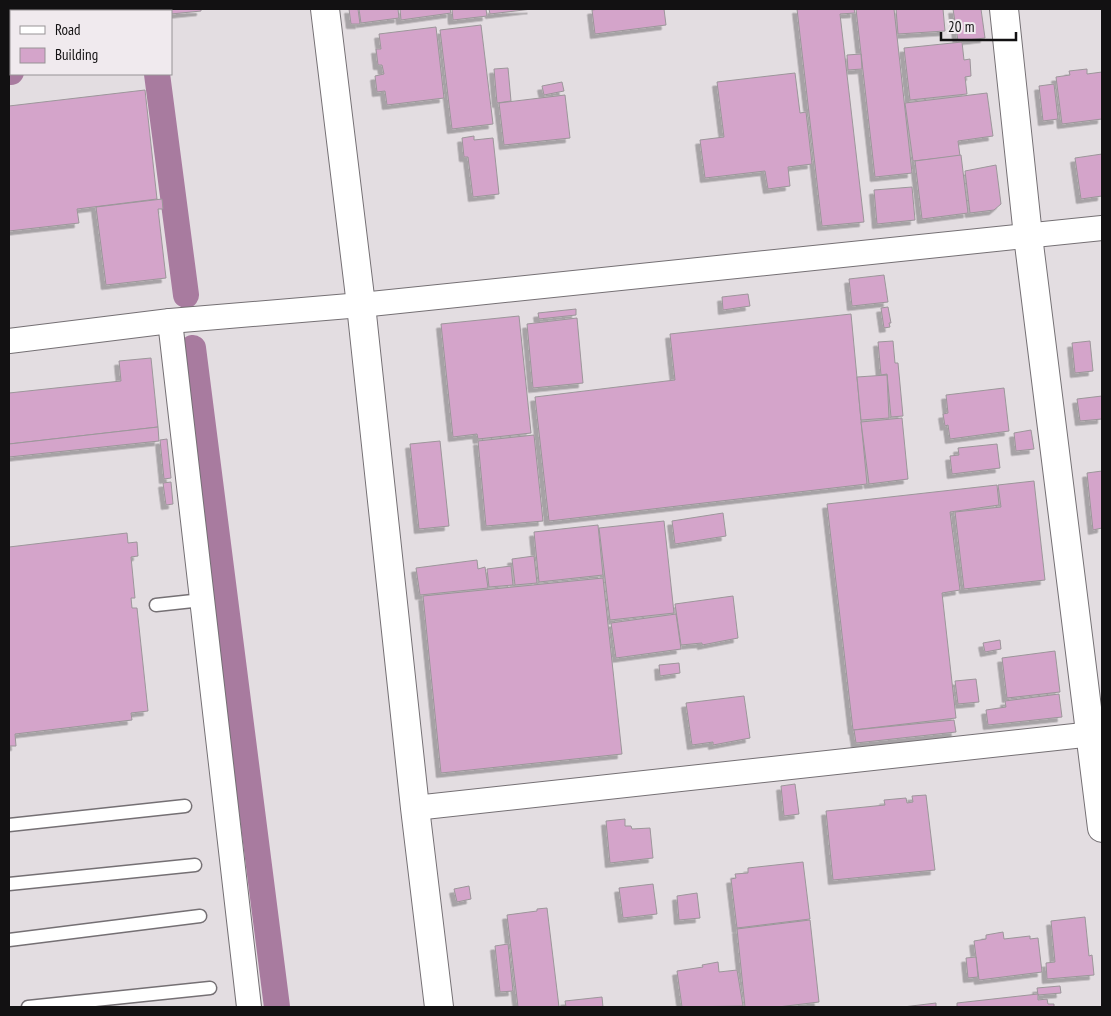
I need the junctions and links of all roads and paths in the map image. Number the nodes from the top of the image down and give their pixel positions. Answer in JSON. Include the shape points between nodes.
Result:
{"nodes":[{"id":1,"x":325,"y":9,"type":"edge"},
{"id":2,"x":1004,"y":9,"type":"edge"},
{"id":3,"x":1102,"y":228,"type":"edge"},
{"id":4,"x":1028,"y":236,"type":"junction"},
{"id":5,"x":361,"y":304,"type":"junction"},
{"id":6,"x":170,"y":321,"type":"junction"},
{"id":7,"x":9,"y":341,"type":"edge"},
{"id":8,"x":202,"y":600,"type":"junction"},
{"id":9,"x":156,"y":605,"type":"dead end"},
{"id":10,"x":1097,"y":734,"type":"edge"},
{"id":11,"x":185,"y":806,"type":"dead end"},
{"id":12,"x":415,"y":808,"type":"junction"},
{"id":13,"x":9,"y":825,"type":"edge"},
{"id":14,"x":1102,"y":828,"type":"edge"},
{"id":15,"x":195,"y":865,"type":"dead end"},
{"id":16,"x":9,"y":884,"type":"edge"},
{"id":17,"x":200,"y":916,"type":"dead end"},
{"id":18,"x":9,"y":940,"type":"edge"},
{"id":19,"x":210,"y":988,"type":"dead end"},
{"id":20,"x":28,"y":1007,"type":"edge"},
{"id":21,"x":249,"y":1007,"type":"edge"},
{"id":22,"x":439,"y":1007,"type":"edge"}],
"edges":[{"from":1,"to":5,"type":"street"},
{"from":2,"to":4,"type":"street"},
{"from":3,"to":4,"type":"street"},
{"from":4,"to":5,"type":"street"},
{"from":4,"to":10,"type":"street"},
{"from":5,"to":6,"type":"street"},
{"from":5,"to":12,"type":"street"},
{"from":6,"to":7,"type":"street"},
{"from":6,"to":8,"type":"street"},
{"from":8,"to":9,"type":"lane"},
{"from":8,"to":21,"type":"street"},
{"from":10,"to":12,"type":"street"},
{"from":10,"to":14,"type":"street"},
{"from":11,"to":13,"type":"lane"},
{"from":12,"to":22,"type":"street"},
{"from":15,"to":16,"type":"lane"},
{"from":17,"to":18,"type":"lane"},
{"from":19,"to":20,"type":"lane"}]}
